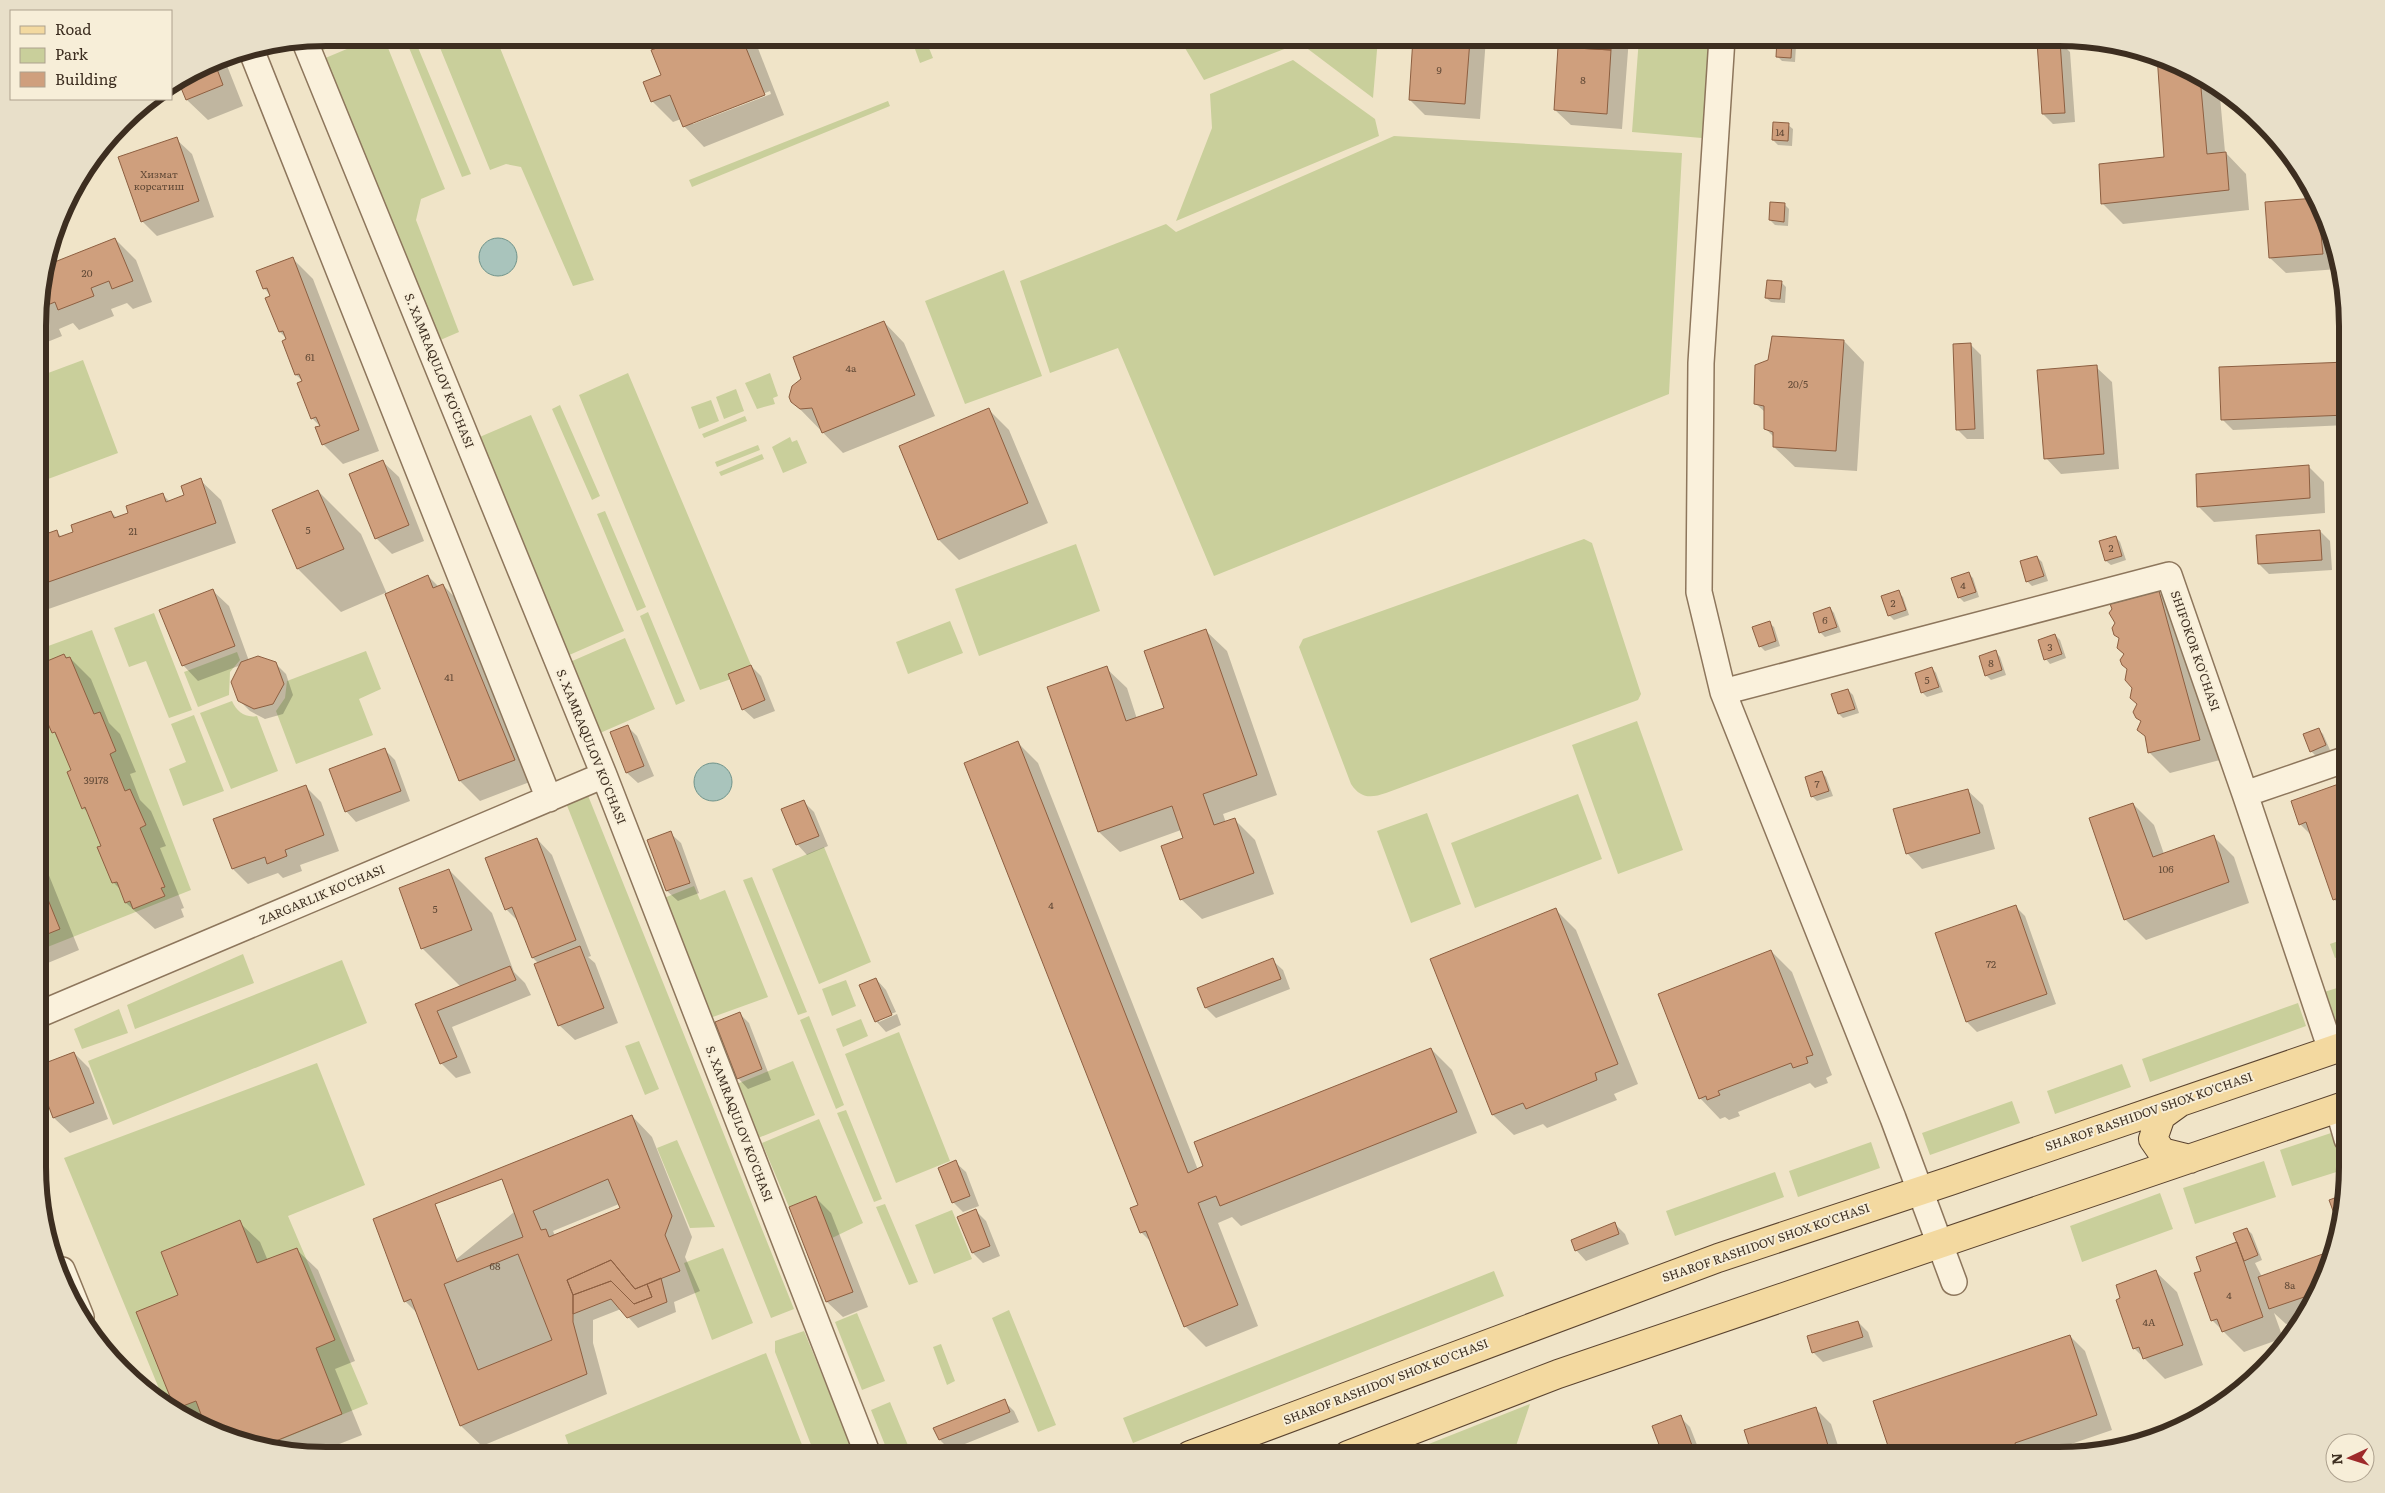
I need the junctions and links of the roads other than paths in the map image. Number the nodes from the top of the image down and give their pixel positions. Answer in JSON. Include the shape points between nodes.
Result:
{"nodes":[{"id":1,"x":1721,"y":46,"type":"edge"},
{"id":2,"x":307,"y":47,"type":"edge"},
{"id":3,"x":254,"y":56,"type":"edge"},
{"id":4,"x":1723,"y":692,"type":"junction"},
{"id":5,"x":2339,"y":762,"type":"edge"},
{"id":6,"x":604,"y":775,"type":"junction"},
{"id":7,"x":2245,"y":794,"type":"junction"},
{"id":8,"x":549,"y":799,"type":"junction"},
{"id":9,"x":46,"y":1011,"type":"edge"},
{"id":10,"x":2339,"y":1047,"type":"edge"},
{"id":11,"x":2184,"y":1100,"type":"junction"},
{"id":12,"x":2339,"y":1107,"type":"edge"},
{"id":13,"x":2190,"y":1159,"type":"junction"},
{"id":14,"x":1920,"y":1190,"type":"junction"},
{"id":15,"x":1938,"y":1244,"type":"junction"},
{"id":16,"x":1954,"y":1282,"type":"dead end"},
{"id":17,"x":865,"y":1447,"type":"edge"},
{"id":18,"x":1211,"y":1447,"type":"edge"},
{"id":19,"x":1369,"y":1447,"type":"edge"}],
"edges":[{"from":1,"to":4,"type":"street","via":[[1701,363],[1699,592]]},
{"from":2,"to":6,"type":"street","name":"S. XAMRAQULOV KO'CHASI"},
{"from":3,"to":8,"type":"street"},
{"from":4,"to":7,"type":"street","name":"SHIFOKOR KO'CHASI","via":[[2169,575]]},
{"from":4,"to":14,"type":"street"},
{"from":5,"to":7,"type":"street"},
{"from":6,"to":8,"type":"street","name":"ZARGARLIK KO'CHASI"},
{"from":6,"to":17,"type":"street","name":"S. XAMRAQULOV KO'CHASI"},
{"from":7,"to":10,"type":"street","name":"SHIFOKOR KO'CHASI"},
{"from":8,"to":9,"type":"street","name":"ZARGARLIK KO'CHASI"},
{"from":10,"to":11,"type":"main road","name":"SHAROF RASHIDOV SHOX KO'CHASI"},
{"from":11,"to":13,"type":"main road","via":[[2160,1116],[2153,1139],[2162,1152]]},
{"from":11,"to":14,"type":"main road","name":"SHAROF RASHIDOV SHOX KO'CHASI"},
{"from":12,"to":13,"type":"main road"},
{"from":13,"to":15,"type":"main road"},
{"from":14,"to":15,"type":"street"},
{"from":14,"to":18,"type":"main road","name":"SHAROF RASHIDOV SHOX KO'CHASI","via":[[1718,1258]]},
{"from":15,"to":16,"type":"street"},
{"from":15,"to":19,"type":"main road","via":[[1558,1374]]}]}
